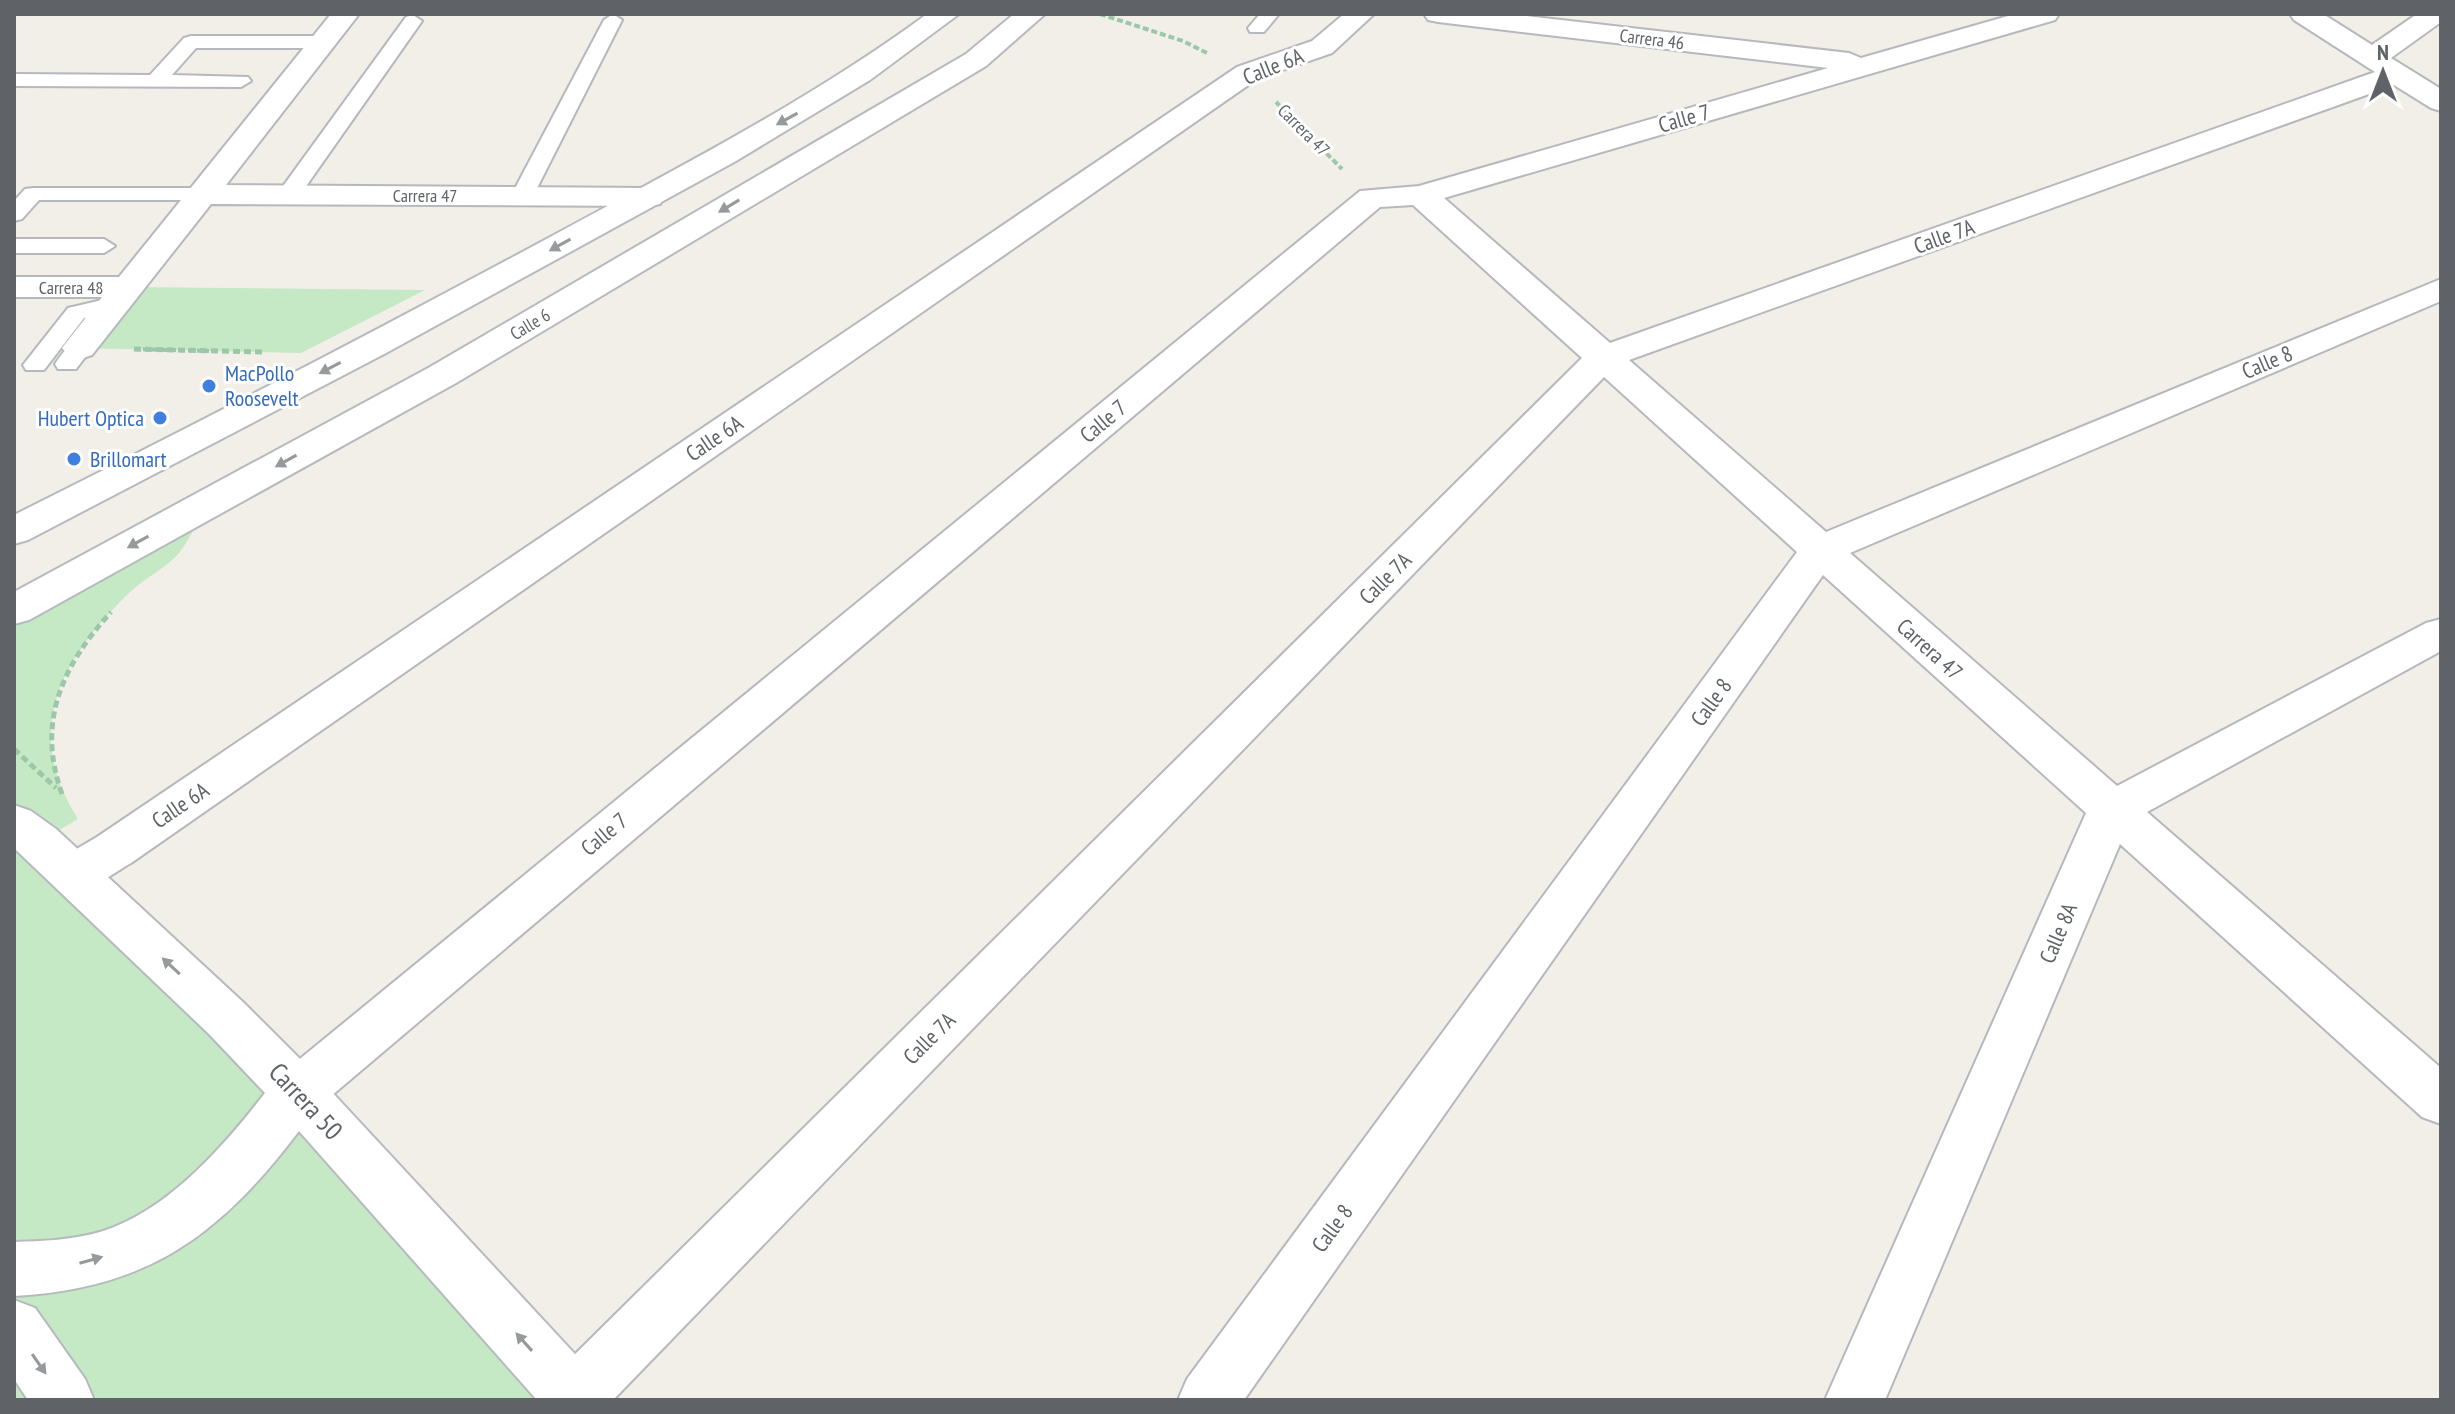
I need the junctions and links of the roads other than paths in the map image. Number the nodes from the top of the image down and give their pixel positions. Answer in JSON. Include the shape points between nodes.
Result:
{"nodes":[{"id":1,"x":345,"y":14,"type":"edge"},
{"id":2,"x":945,"y":14,"type":"edge"},
{"id":3,"x":1031,"y":14,"type":"edge"},
{"id":4,"x":1360,"y":14,"type":"edge"},
{"id":5,"x":1438,"y":14,"type":"edge"},
{"id":6,"x":2045,"y":14,"type":"edge"},
{"id":7,"x":2304,"y":14,"type":"edge"},
{"id":8,"x":2435,"y":14,"type":"edge"},
{"id":9,"x":613,"y":20,"type":"dead end"},
{"id":10,"x":413,"y":21,"type":"dead end"},
{"id":11,"x":322,"y":42,"type":"junction"},
{"id":12,"x":976,"y":60,"type":"junction"},
{"id":13,"x":1866,"y":64,"type":"junction"},
{"id":14,"x":2385,"y":66,"type":"junction"},
{"id":15,"x":14,"y":80,"type":"edge"},
{"id":16,"x":156,"y":80,"type":"junction"},
{"id":17,"x":241,"y":81,"type":"dead end"},
{"id":18,"x":828,"y":96,"type":"junction"},
{"id":19,"x":2441,"y":102,"type":"edge"},
{"id":20,"x":202,"y":194,"type":"junction"},
{"id":21,"x":289,"y":194,"type":"junction"},
{"id":22,"x":1421,"y":195,"type":"junction"},
{"id":23,"x":522,"y":196,"type":"junction"},
{"id":24,"x":649,"y":197,"type":"junction"},
{"id":25,"x":14,"y":214,"type":"edge"},
{"id":26,"x":14,"y":246,"type":"edge"},
{"id":27,"x":104,"y":246,"type":"dead end"},
{"id":28,"x":14,"y":287,"type":"edge"},
{"id":29,"x":2441,"y":289,"type":"edge"},
{"id":30,"x":470,"y":295,"type":"junction"},
{"id":31,"x":122,"y":296,"type":"junction"},
{"id":32,"x":74,"y":356,"type":"road end"},
{"id":33,"x":1602,"y":358,"type":"junction"},
{"id":34,"x":35,"y":365,"type":"dead end"},
{"id":35,"x":443,"y":375,"type":"junction"},
{"id":36,"x":107,"y":484,"type":"junction"},
{"id":37,"x":14,"y":519,"type":"edge"},
{"id":38,"x":14,"y":531,"type":"edge"},
{"id":39,"x":1820,"y":550,"type":"junction"},
{"id":40,"x":14,"y":610,"type":"edge"},
{"id":41,"x":2441,"y":633,"type":"edge"},
{"id":42,"x":2111,"y":810,"type":"junction"},
{"id":43,"x":35,"y":842,"type":"edge"},
{"id":44,"x":298,"y":1092,"type":"junction"},
{"id":45,"x":2441,"y":1101,"type":"edge"},
{"id":46,"x":14,"y":1269,"type":"edge"},
{"id":47,"x":14,"y":1328,"type":"edge"},
{"id":48,"x":575,"y":1398,"type":"edge"},
{"id":49,"x":64,"y":1400,"type":"edge"},
{"id":50,"x":1208,"y":1400,"type":"edge"},
{"id":51,"x":1855,"y":1400,"type":"edge"}],
"edges":[{"from":1,"to":11,"type":"street"},
{"from":2,"to":18,"type":"street"},
{"from":3,"to":12,"type":"street","name":"Calle 6"},
{"from":4,"to":43,"type":"street","name":"Calle 6A","via":[[1322,47],[1247,73],[140,832]]},
{"from":5,"to":13,"type":"street","name":"Carrera 46"},
{"from":6,"to":13,"type":"street","name":"Calle 7"},
{"from":7,"to":14,"type":"street"},
{"from":8,"to":14,"type":"street","name":"Calle 7A"},
{"from":9,"to":23,"type":"lane"},
{"from":10,"to":21,"type":"lane"},
{"from":11,"to":16,"type":"lane","via":[[191,42]]},
{"from":11,"to":20,"type":"street"},
{"from":12,"to":18,"type":"street"},
{"from":12,"to":35,"type":"street","name":"Calle 6","one_way":true},
{"from":13,"to":22,"type":"street","name":"Calle 7"},
{"from":14,"to":19,"type":"street"},
{"from":14,"to":33,"type":"street","name":"Calle 7A"},
{"from":15,"to":16,"type":"lane"},
{"from":16,"to":17,"type":"lane"},
{"from":18,"to":24,"type":"street","one_way":true},
{"from":20,"to":21,"type":"street","name":"Carrera 47"},
{"from":20,"to":25,"type":"lane","via":[[33,194]]},
{"from":20,"to":31,"type":"street"},
{"from":21,"to":23,"type":"street","name":"Carrera 47"},
{"from":22,"to":33,"type":"street","name":"Carrera 47"},
{"from":22,"to":44,"type":"street","name":"Calle 7","via":[[1371,198]]},
{"from":23,"to":24,"type":"street","name":"Carrera 47"},
{"from":24,"to":30,"type":"street","one_way":true},
{"from":26,"to":27,"type":"lane"},
{"from":28,"to":31,"type":"street","name":"Carrera 48"},
{"from":29,"to":39,"type":"street","name":"Calle 8"},
{"from":30,"to":35,"type":"street"},
{"from":30,"to":36,"type":"street","one_way":true},
{"from":31,"to":32,"type":"street"},
{"from":31,"to":34,"type":"lane","via":[[76,313]]},
{"from":33,"to":39,"type":"street","name":"Carrera 47"},
{"from":33,"to":48,"type":"street","name":"Calle 7A"},
{"from":35,"to":40,"type":"street","name":"Calle 6","one_way":true},
{"from":36,"to":37,"type":"street"},
{"from":36,"to":38,"type":"street"},
{"from":39,"to":42,"type":"street","name":"Carrera 47"},
{"from":39,"to":50,"type":"street","name":"Calle 8"},
{"from":41,"to":42,"type":"street"},
{"from":42,"to":45,"type":"street","name":"Carrera 47"},
{"from":42,"to":51,"type":"street","name":"Calle 8A"},
{"from":44,"to":43,"type":"street","name":"Carrera 50","one_way":true},
{"from":46,"to":44,"type":"street","name":"Calle 7","one_way":true,"via":[[70,1266],[135,1245],[167,1227],[243,1163]]},
{"from":48,"to":44,"type":"street","name":"Carrera 50","one_way":true},
{"from":47,"to":49,"type":"street","one_way":true}]}
